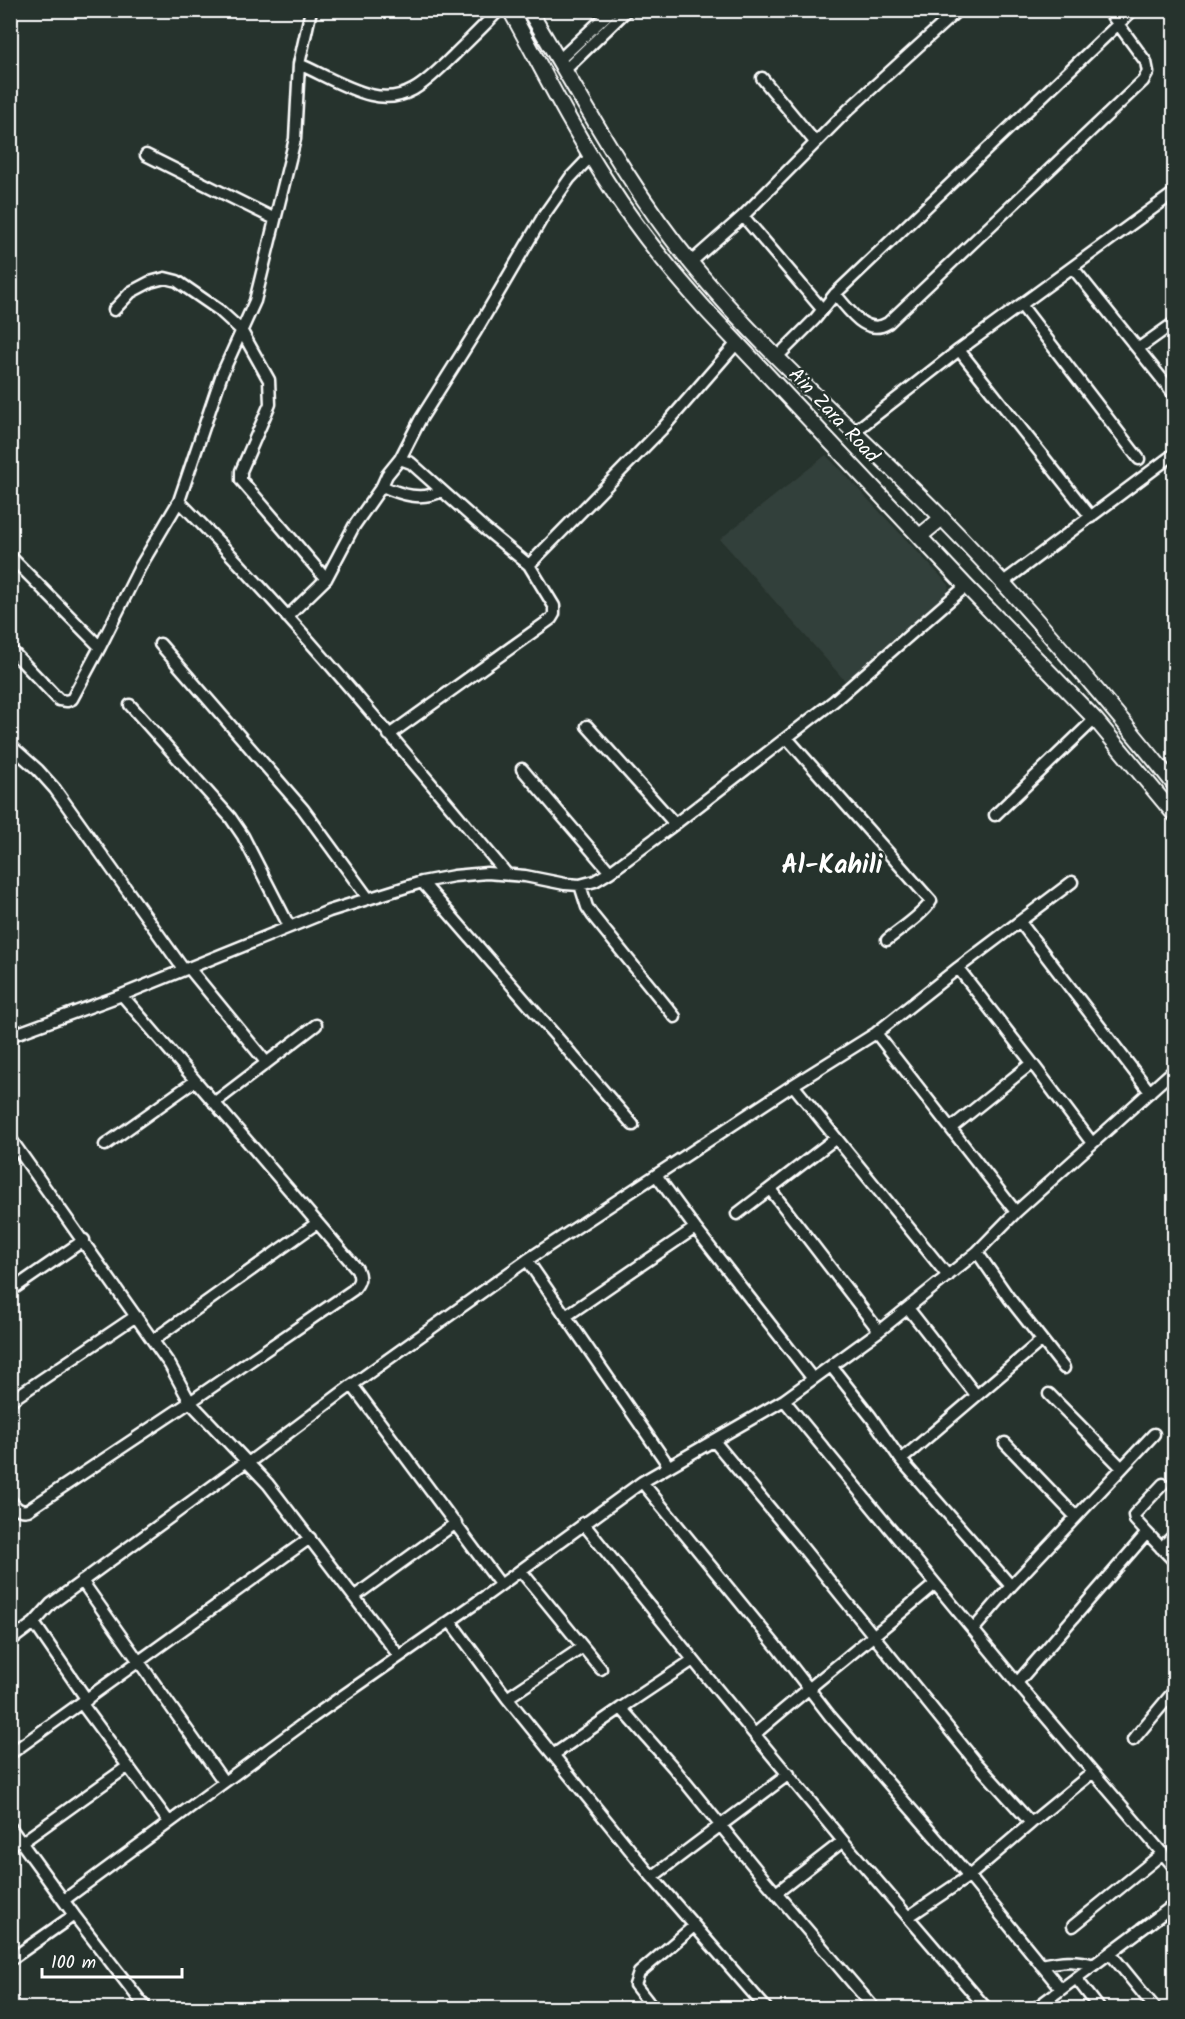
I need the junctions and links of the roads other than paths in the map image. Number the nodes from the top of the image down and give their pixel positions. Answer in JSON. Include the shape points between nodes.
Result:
{"nodes":[{"id":1,"x":311,"y":10,"type":"edge"},
{"id":2,"x":499,"y":10,"type":"edge"},
{"id":3,"x":510,"y":10,"type":"edge"},
{"id":4,"x":529,"y":10,"type":"edge"},
{"id":5,"x":612,"y":10,"type":"edge"},
{"id":6,"x":627,"y":10,"type":"edge"},
{"id":7,"x":957,"y":10,"type":"edge"},
{"id":8,"x":1108,"y":10,"type":"edge"},
{"id":9,"x":1133,"y":10,"type":"edge"},
{"id":10,"x":1118,"y":24,"type":"junction"},
{"id":11,"x":299,"y":64,"type":"junction"},
{"id":12,"x":562,"y":65,"type":"junction"},
{"id":13,"x":762,"y":78,"type":"dead end"},
{"id":14,"x":815,"y":142,"type":"junction"},
{"id":15,"x":146,"y":155,"type":"dead end"},
{"id":16,"x":591,"y":156,"type":"junction"},
{"id":17,"x":1174,"y":193,"type":"edge"},
{"id":18,"x":743,"y":216,"type":"junction"},
{"id":19,"x":275,"y":219,"type":"junction"},
{"id":20,"x":690,"y":263,"type":"junction"},
{"id":21,"x":1073,"y":268,"type":"junction"},
{"id":22,"x":835,"y":294,"type":"junction"},
{"id":23,"x":1021,"y":305,"type":"junction"},
{"id":24,"x":822,"y":309,"type":"junction"},
{"id":25,"x":114,"y":310,"type":"dead end"},
{"id":26,"x":1174,"y":323,"type":"edge"},
{"id":27,"x":241,"y":330,"type":"junction"},
{"id":28,"x":737,"y":343,"type":"junction"},
{"id":29,"x":1139,"y":348,"type":"junction"},
{"id":30,"x":959,"y":350,"type":"junction"},
{"id":31,"x":777,"y":357,"type":"junction"},
{"id":32,"x":1174,"y":394,"type":"edge"},
{"id":33,"x":854,"y":432,"type":"junction"},
{"id":34,"x":1174,"y":454,"type":"edge"},
{"id":35,"x":400,"y":459,"type":"junction"},
{"id":36,"x":1139,"y":459,"type":"dead end"},
{"id":37,"x":382,"y":486,"type":"junction"},
{"id":38,"x":442,"y":492,"type":"junction"},
{"id":39,"x":178,"y":501,"type":"junction"},
{"id":40,"x":1091,"y":517,"type":"junction"},
{"id":41,"x":942,"y":518,"type":"junction"},
{"id":42,"x":920,"y":536,"type":"junction"},
{"id":43,"x":10,"y":556,"type":"edge"},
{"id":44,"x":529,"y":565,"type":"junction"},
{"id":45,"x":326,"y":579,"type":"junction"},
{"id":46,"x":1002,"y":583,"type":"junction"},
{"id":47,"x":966,"y":586,"type":"junction"},
{"id":48,"x":287,"y":617,"type":"junction"},
{"id":49,"x":1039,"y":623,"type":"junction"},
{"id":50,"x":1021,"y":642,"type":"junction"},
{"id":51,"x":160,"y":644,"type":"dead end"},
{"id":52,"x":100,"y":647,"type":"junction"},
{"id":53,"x":10,"y":649,"type":"edge"},
{"id":54,"x":130,"y":705,"type":"dead end"},
{"id":55,"x":1095,"y":719,"type":"junction"},
{"id":56,"x":587,"y":726,"type":"dead end"},
{"id":57,"x":389,"y":735,"type":"junction"},
{"id":58,"x":787,"y":738,"type":"junction"},
{"id":59,"x":11,"y":745,"type":"edge"},
{"id":60,"x":522,"y":769,"type":"dead end"},
{"id":61,"x":1174,"y":784,"type":"edge"},
{"id":62,"x":1174,"y":814,"type":"edge"},
{"id":63,"x":995,"y":815,"type":"dead end"},
{"id":64,"x":675,"y":824,"type":"junction"},
{"id":65,"x":610,"y":872,"type":"junction"},
{"id":66,"x":506,"y":873,"type":"junction"},
{"id":67,"x":422,"y":882,"type":"junction"},
{"id":68,"x":1072,"y":882,"type":"dead end"},
{"id":69,"x":580,"y":885,"type":"junction"},
{"id":70,"x":368,"y":898,"type":"junction"},
{"id":71,"x":1020,"y":922,"type":"junction"},
{"id":72,"x":289,"y":926,"type":"junction"},
{"id":73,"x":887,"y":940,"type":"dead end"},
{"id":74,"x":958,"y":968,"type":"junction"},
{"id":75,"x":187,"y":969,"type":"junction"},
{"id":76,"x":122,"y":995,"type":"junction"},
{"id":77,"x":675,"y":1017,"type":"dead end"},
{"id":78,"x":316,"y":1025,"type":"dead end"},
{"id":79,"x":876,"y":1033,"type":"junction"},
{"id":80,"x":10,"y":1036,"type":"edge"},
{"id":81,"x":266,"y":1062,"type":"junction"},
{"id":82,"x":1032,"y":1063,"type":"junction"},
{"id":83,"x":1174,"y":1070,"type":"edge"},
{"id":84,"x":195,"y":1081,"type":"junction"},
{"id":85,"x":793,"y":1085,"type":"junction"},
{"id":86,"x":1150,"y":1092,"type":"junction"},
{"id":87,"x":214,"y":1103,"type":"junction"},
{"id":88,"x":633,"y":1125,"type":"dead end"},
{"id":89,"x":951,"y":1128,"type":"junction"},
{"id":90,"x":837,"y":1137,"type":"junction"},
{"id":91,"x":10,"y":1138,"type":"edge"},
{"id":92,"x":1092,"y":1143,"type":"junction"},
{"id":93,"x":105,"y":1145,"type":"dead end"},
{"id":94,"x":656,"y":1175,"type":"junction"},
{"id":95,"x":770,"y":1189,"type":"junction"},
{"id":96,"x":1017,"y":1212,"type":"junction"},
{"id":97,"x":737,"y":1214,"type":"dead end"},
{"id":98,"x":316,"y":1223,"type":"junction"},
{"id":99,"x":695,"y":1228,"type":"junction"},
{"id":100,"x":84,"y":1240,"type":"junction"},
{"id":101,"x":977,"y":1252,"type":"junction"},
{"id":102,"x":527,"y":1260,"type":"junction"},
{"id":103,"x":948,"y":1276,"type":"junction"},
{"id":104,"x":10,"y":1291,"type":"edge"},
{"id":105,"x":908,"y":1308,"type":"junction"},
{"id":106,"x":566,"y":1316,"type":"junction"},
{"id":107,"x":136,"y":1317,"type":"junction"},
{"id":108,"x":879,"y":1330,"type":"junction"},
{"id":109,"x":1042,"y":1340,"type":"junction"},
{"id":110,"x":153,"y":1341,"type":"junction"},
{"id":111,"x":831,"y":1366,"type":"junction"},
{"id":112,"x":1064,"y":1368,"type":"dead end"},
{"id":113,"x":813,"y":1379,"type":"junction"},
{"id":114,"x":352,"y":1385,"type":"junction"},
{"id":115,"x":1049,"y":1394,"type":"dead end"},
{"id":116,"x":975,"y":1395,"type":"junction"},
{"id":117,"x":784,"y":1400,"type":"junction"},
{"id":118,"x":10,"y":1401,"type":"edge"},
{"id":119,"x":190,"y":1402,"type":"junction"},
{"id":120,"x":1154,"y":1434,"type":"dead end"},
{"id":121,"x":714,"y":1441,"type":"junction"},
{"id":122,"x":1005,"y":1443,"type":"dead end"},
{"id":123,"x":901,"y":1460,"type":"junction"},
{"id":124,"x":248,"y":1462,"type":"junction"},
{"id":125,"x":668,"y":1465,"type":"junction"},
{"id":126,"x":1122,"y":1468,"type":"junction"},
{"id":127,"x":642,"y":1482,"type":"junction"},
{"id":128,"x":1163,"y":1484,"type":"dead end"},
{"id":129,"x":10,"y":1500,"type":"edge"},
{"id":130,"x":1076,"y":1517,"type":"junction"},
{"id":131,"x":456,"y":1523,"type":"junction"},
{"id":132,"x":583,"y":1523,"type":"junction"},
{"id":133,"x":1147,"y":1533,"type":"junction"},
{"id":134,"x":1174,"y":1535,"type":"edge"},
{"id":135,"x":310,"y":1538,"type":"junction"},
{"id":136,"x":1161,"y":1548,"type":"junction"},
{"id":137,"x":1174,"y":1561,"type":"edge"},
{"id":138,"x":521,"y":1570,"type":"junction"},
{"id":139,"x":82,"y":1581,"type":"junction"},
{"id":140,"x":500,"y":1584,"type":"junction"},
{"id":141,"x":935,"y":1584,"type":"junction"},
{"id":142,"x":1011,"y":1586,"type":"junction"},
{"id":143,"x":355,"y":1596,"type":"junction"},
{"id":144,"x":450,"y":1621,"type":"junction"},
{"id":145,"x":34,"y":1623,"type":"junction"},
{"id":146,"x":973,"y":1630,"type":"junction"},
{"id":147,"x":875,"y":1636,"type":"junction"},
{"id":148,"x":10,"y":1641,"type":"edge"},
{"id":149,"x":583,"y":1647,"type":"junction"},
{"id":150,"x":399,"y":1656,"type":"junction"},
{"id":151,"x":693,"y":1659,"type":"junction"},
{"id":152,"x":139,"y":1662,"type":"junction"},
{"id":153,"x":601,"y":1669,"type":"dead end"},
{"id":154,"x":1017,"y":1683,"type":"junction"},
{"id":155,"x":809,"y":1688,"type":"junction"},
{"id":156,"x":1174,"y":1691,"type":"edge"},
{"id":157,"x":507,"y":1698,"type":"junction"},
{"id":158,"x":84,"y":1702,"type":"junction"},
{"id":159,"x":621,"y":1708,"type":"junction"},
{"id":160,"x":755,"y":1734,"type":"junction"},
{"id":161,"x":1132,"y":1740,"type":"dead end"},
{"id":162,"x":10,"y":1754,"type":"edge"},
{"id":163,"x":553,"y":1755,"type":"junction"},
{"id":164,"x":127,"y":1767,"type":"junction"},
{"id":165,"x":1092,"y":1773,"type":"junction"},
{"id":166,"x":789,"y":1774,"type":"junction"},
{"id":167,"x":224,"y":1782,"type":"junction"},
{"id":168,"x":169,"y":1822,"type":"junction"},
{"id":169,"x":1030,"y":1823,"type":"junction"},
{"id":170,"x":720,"y":1825,"type":"junction"},
{"id":171,"x":10,"y":1827,"type":"edge"},
{"id":172,"x":843,"y":1841,"type":"junction"},
{"id":173,"x":21,"y":1843,"type":"junction"},
{"id":174,"x":1163,"y":1852,"type":"junction"},
{"id":175,"x":1174,"y":1867,"type":"edge"},
{"id":176,"x":969,"y":1876,"type":"junction"},
{"id":177,"x":652,"y":1877,"type":"junction"},
{"id":178,"x":776,"y":1893,"type":"junction"},
{"id":179,"x":64,"y":1900,"type":"junction"},
{"id":180,"x":1173,"y":1909,"type":"edge"},
{"id":181,"x":74,"y":1915,"type":"junction"},
{"id":182,"x":908,"y":1917,"type":"junction"},
{"id":183,"x":694,"y":1926,"type":"junction"},
{"id":184,"x":1073,"y":1926,"type":"dead end"},
{"id":185,"x":1110,"y":1953,"type":"junction"},
{"id":186,"x":10,"y":1960,"type":"edge"},
{"id":187,"x":1041,"y":1965,"type":"junction"},
{"id":188,"x":1094,"y":1965,"type":"junction"},
{"id":189,"x":1076,"y":1978,"type":"junction"},
{"id":190,"x":1061,"y":1989,"type":"junction"},
{"id":191,"x":141,"y":2007,"type":"edge"},
{"id":192,"x":653,"y":2008,"type":"edge"},
{"id":193,"x":766,"y":2008,"type":"edge"},
{"id":194,"x":874,"y":2008,"type":"edge"},
{"id":195,"x":986,"y":2008,"type":"edge"},
{"id":196,"x":1036,"y":2008,"type":"edge"},
{"id":197,"x":1099,"y":2008,"type":"edge"},
{"id":198,"x":1155,"y":2008,"type":"edge"}],
"edges":[{"from":1,"to":11,"type":"street"},
{"from":2,"to":11,"type":"street","via":[[430,79],[402,95],[370,95]]},
{"from":3,"to":16,"type":"main road","name":"Ain Zara Road"},
{"from":4,"to":12,"type":"main road","name":"Ain Zara Road"},
{"from":5,"to":12,"type":"street"},
{"from":6,"to":12,"type":"street"},
{"from":7,"to":14,"type":"street"},
{"from":8,"to":10,"type":"street"},
{"from":9,"to":10,"type":"street"},
{"from":10,"to":22,"type":"street"},
{"from":10,"to":22,"type":"street","via":[[1146,62],[1147,76],[1028,191],[885,325],[864,324]]},
{"from":11,"to":19,"type":"street","via":[[295,139]]},
{"from":12,"to":20,"type":"main road","name":"Ain Zara Road","via":[[625,172]]},
{"from":13,"to":14,"type":"street"},
{"from":14,"to":18,"type":"street"},
{"from":15,"to":19,"type":"street"},
{"from":16,"to":28,"type":"main road","name":"Ain Zara Road","via":[[656,251]]},
{"from":16,"to":35,"type":"street","via":[[544,215]]},
{"from":17,"to":21,"type":"street"},
{"from":18,"to":20,"type":"street"},
{"from":18,"to":24,"type":"street"},
{"from":19,"to":27,"type":"street","via":[[255,301]]},
{"from":20,"to":31,"type":"main road","name":"Ain Zara Road"},
{"from":21,"to":23,"type":"street"},
{"from":21,"to":29,"type":"street"},
{"from":22,"to":24,"type":"street"},
{"from":23,"to":30,"type":"street"},
{"from":23,"to":36,"type":"street"},
{"from":24,"to":31,"type":"street"},
{"from":25,"to":27,"type":"street","via":[[131,292],[165,278],[177,281]]},
{"from":26,"to":29,"type":"street"},
{"from":27,"to":39,"type":"street"},
{"from":27,"to":45,"type":"street","via":[[269,380],[270,404],[241,471],[241,480]]},
{"from":28,"to":42,"type":"main road","name":"Ain Zara Road"},
{"from":28,"to":44,"type":"street","via":[[662,429]]},
{"from":29,"to":32,"type":"street"},
{"from":30,"to":33,"type":"street"},
{"from":30,"to":40,"type":"street"},
{"from":31,"to":33,"type":"main road","name":"Ain Zara Road"},
{"from":33,"to":41,"type":"main road","name":"Ain Zara Road"},
{"from":34,"to":40,"type":"street"},
{"from":35,"to":37,"type":"street"},
{"from":35,"to":38,"type":"street"},
{"from":37,"to":38,"type":"street","via":[[403,496],[430,497]]},
{"from":37,"to":45,"type":"street","via":[[354,526]]},
{"from":38,"to":44,"type":"street"},
{"from":39,"to":48,"type":"street"},
{"from":39,"to":52,"type":"street"},
{"from":40,"to":46,"type":"street"},
{"from":41,"to":42,"type":"main road"},
{"from":41,"to":46,"type":"main road","name":"Ain Zara Road"},
{"from":42,"to":47,"type":"main road","name":"Ain Zara Road"},
{"from":43,"to":52,"type":"street"},
{"from":44,"to":57,"type":"street","via":[[554,606],[551,619]]},
{"from":45,"to":48,"type":"street"},
{"from":46,"to":49,"type":"main road","name":"Ain Zara Road"},
{"from":47,"to":50,"type":"main road","name":"Ain Zara Road"},
{"from":47,"to":58,"type":"street"},
{"from":48,"to":57,"type":"street"},
{"from":49,"to":50,"type":"main road"},
{"from":49,"to":61,"type":"main road","name":"Ain Zara Road"},
{"from":50,"to":55,"type":"main road","name":"Ain Zara Road"},
{"from":51,"to":70,"type":"street","via":[[303,809]]},
{"from":52,"to":53,"type":"street","via":[[67,702],[59,700]]},
{"from":54,"to":72,"type":"street","via":[[230,817]]},
{"from":55,"to":62,"type":"main road","name":"Ain Zara Road"},
{"from":55,"to":63,"type":"street"},
{"from":56,"to":64,"type":"street"},
{"from":57,"to":66,"type":"street"},
{"from":58,"to":64,"type":"street"},
{"from":58,"to":73,"type":"street","via":[[931,901]]},
{"from":59,"to":75,"type":"street","via":[[55,789]]},
{"from":60,"to":65,"type":"street"},
{"from":64,"to":65,"type":"street"},
{"from":65,"to":69,"type":"street"},
{"from":66,"to":67,"type":"street"},
{"from":66,"to":69,"type":"street"},
{"from":67,"to":70,"type":"street"},
{"from":67,"to":88,"type":"street"},
{"from":68,"to":71,"type":"street"},
{"from":69,"to":77,"type":"street","via":[[593,916]]},
{"from":70,"to":72,"type":"street"},
{"from":71,"to":74,"type":"street"},
{"from":71,"to":86,"type":"street"},
{"from":72,"to":75,"type":"street"},
{"from":74,"to":79,"type":"street"},
{"from":74,"to":82,"type":"street"},
{"from":75,"to":76,"type":"street"},
{"from":75,"to":81,"type":"street"},
{"from":76,"to":80,"type":"street"},
{"from":76,"to":84,"type":"street"},
{"from":78,"to":81,"type":"street"},
{"from":79,"to":85,"type":"street"},
{"from":79,"to":89,"type":"street"},
{"from":81,"to":87,"type":"street"},
{"from":82,"to":89,"type":"street"},
{"from":82,"to":92,"type":"street"},
{"from":83,"to":86,"type":"street"},
{"from":84,"to":87,"type":"street"},
{"from":84,"to":93,"type":"street"},
{"from":85,"to":90,"type":"street"},
{"from":85,"to":94,"type":"street"},
{"from":86,"to":92,"type":"street"},
{"from":87,"to":98,"type":"street"},
{"from":89,"to":96,"type":"street"},
{"from":90,"to":95,"type":"street"},
{"from":90,"to":103,"type":"street"},
{"from":91,"to":100,"type":"street"},
{"from":92,"to":96,"type":"street"},
{"from":94,"to":99,"type":"street"},
{"from":94,"to":102,"type":"street"},
{"from":95,"to":97,"type":"street"},
{"from":95,"to":108,"type":"street"},
{"from":96,"to":101,"type":"street"},
{"from":98,"to":110,"type":"street"},
{"from":98,"to":119,"type":"street","via":[[357,1269],[359,1283]]},
{"from":99,"to":106,"type":"street"},
{"from":99,"to":113,"type":"street"},
{"from":100,"to":104,"type":"street"},
{"from":100,"to":107,"type":"street"},
{"from":101,"to":103,"type":"street"},
{"from":101,"to":109,"type":"street"},
{"from":102,"to":106,"type":"street"},
{"from":102,"to":114,"type":"street"},
{"from":103,"to":105,"type":"street"},
{"from":105,"to":108,"type":"street"},
{"from":105,"to":116,"type":"street"},
{"from":106,"to":125,"type":"street"},
{"from":107,"to":110,"type":"street"},
{"from":107,"to":118,"type":"street"},
{"from":108,"to":111,"type":"street"},
{"from":109,"to":112,"type":"street"},
{"from":109,"to":116,"type":"street"},
{"from":110,"to":119,"type":"street"},
{"from":111,"to":113,"type":"street"},
{"from":111,"to":123,"type":"street"},
{"from":113,"to":117,"type":"street"},
{"from":114,"to":124,"type":"street"},
{"from":114,"to":131,"type":"street"},
{"from":115,"to":126,"type":"street"},
{"from":116,"to":123,"type":"street"},
{"from":117,"to":121,"type":"street"},
{"from":117,"to":141,"type":"street"},
{"from":119,"to":124,"type":"street"},
{"from":119,"to":129,"type":"street","via":[[28,1510],[17,1509]]},
{"from":120,"to":126,"type":"street"},
{"from":121,"to":125,"type":"street"},
{"from":121,"to":147,"type":"street"},
{"from":122,"to":130,"type":"street"},
{"from":123,"to":142,"type":"street"},
{"from":124,"to":135,"type":"street"},
{"from":124,"to":139,"type":"street"},
{"from":125,"to":127,"type":"street"},
{"from":126,"to":130,"type":"street"},
{"from":127,"to":132,"type":"street"},
{"from":127,"to":155,"type":"street"},
{"from":128,"to":133,"type":"street","via":[[1134,1515]]},
{"from":130,"to":142,"type":"street"},
{"from":131,"to":140,"type":"street"},
{"from":131,"to":143,"type":"street"},
{"from":132,"to":138,"type":"street"},
{"from":132,"to":151,"type":"street"},
{"from":133,"to":136,"type":"street"},
{"from":133,"to":154,"type":"street"},
{"from":134,"to":136,"type":"street"},
{"from":135,"to":143,"type":"street"},
{"from":135,"to":152,"type":"street"},
{"from":136,"to":137,"type":"street"},
{"from":138,"to":140,"type":"street"},
{"from":138,"to":149,"type":"street"},
{"from":139,"to":145,"type":"street","via":[[51,1604]]},
{"from":139,"to":152,"type":"street"},
{"from":140,"to":144,"type":"street"},
{"from":141,"to":146,"type":"street"},
{"from":141,"to":147,"type":"street"},
{"from":142,"to":146,"type":"street"},
{"from":143,"to":150,"type":"street"},
{"from":144,"to":150,"type":"street"},
{"from":144,"to":157,"type":"street"},
{"from":145,"to":148,"type":"street"},
{"from":145,"to":158,"type":"street"},
{"from":146,"to":154,"type":"street"},
{"from":147,"to":155,"type":"street"},
{"from":147,"to":169,"type":"street"},
{"from":149,"to":153,"type":"street"},
{"from":149,"to":157,"type":"street"},
{"from":150,"to":167,"type":"street"},
{"from":151,"to":159,"type":"street"},
{"from":151,"to":160,"type":"street"},
{"from":152,"to":158,"type":"street"},
{"from":152,"to":167,"type":"street"},
{"from":154,"to":165,"type":"street"},
{"from":155,"to":160,"type":"street"},
{"from":155,"to":176,"type":"street"},
{"from":156,"to":161,"type":"street"},
{"from":157,"to":163,"type":"street"},
{"from":158,"to":162,"type":"street"},
{"from":158,"to":164,"type":"street"},
{"from":159,"to":163,"type":"street"},
{"from":159,"to":170,"type":"street"},
{"from":160,"to":166,"type":"street"},
{"from":163,"to":177,"type":"street"},
{"from":164,"to":168,"type":"street"},
{"from":164,"to":173,"type":"street"},
{"from":165,"to":169,"type":"street"},
{"from":165,"to":174,"type":"street"},
{"from":166,"to":170,"type":"street"},
{"from":166,"to":172,"type":"street"},
{"from":167,"to":168,"type":"street"},
{"from":168,"to":179,"type":"street"},
{"from":169,"to":176,"type":"street"},
{"from":170,"to":177,"type":"street"},
{"from":170,"to":178,"type":"street"},
{"from":171,"to":173,"type":"street"},
{"from":172,"to":178,"type":"street"},
{"from":172,"to":182,"type":"street"},
{"from":173,"to":179,"type":"street"},
{"from":174,"to":175,"type":"street"},
{"from":174,"to":184,"type":"street"},
{"from":176,"to":182,"type":"street"},
{"from":176,"to":187,"type":"street"},
{"from":177,"to":183,"type":"street"},
{"from":178,"to":194,"type":"street"},
{"from":179,"to":181,"type":"street"},
{"from":180,"to":185,"type":"street"},
{"from":181,"to":186,"type":"street"},
{"from":181,"to":191,"type":"street"},
{"from":182,"to":195,"type":"street"},
{"from":183,"to":192,"type":"street","via":[[639,1973],[635,1985]]},
{"from":183,"to":193,"type":"street"},
{"from":185,"to":188,"type":"street"},
{"from":185,"to":198,"type":"street"},
{"from":187,"to":188,"type":"street","via":[[1078,1960]]},
{"from":187,"to":190,"type":"street"},
{"from":188,"to":189,"type":"street"},
{"from":189,"to":190,"type":"street"},
{"from":189,"to":197,"type":"street"},
{"from":190,"to":196,"type":"street"}]}
